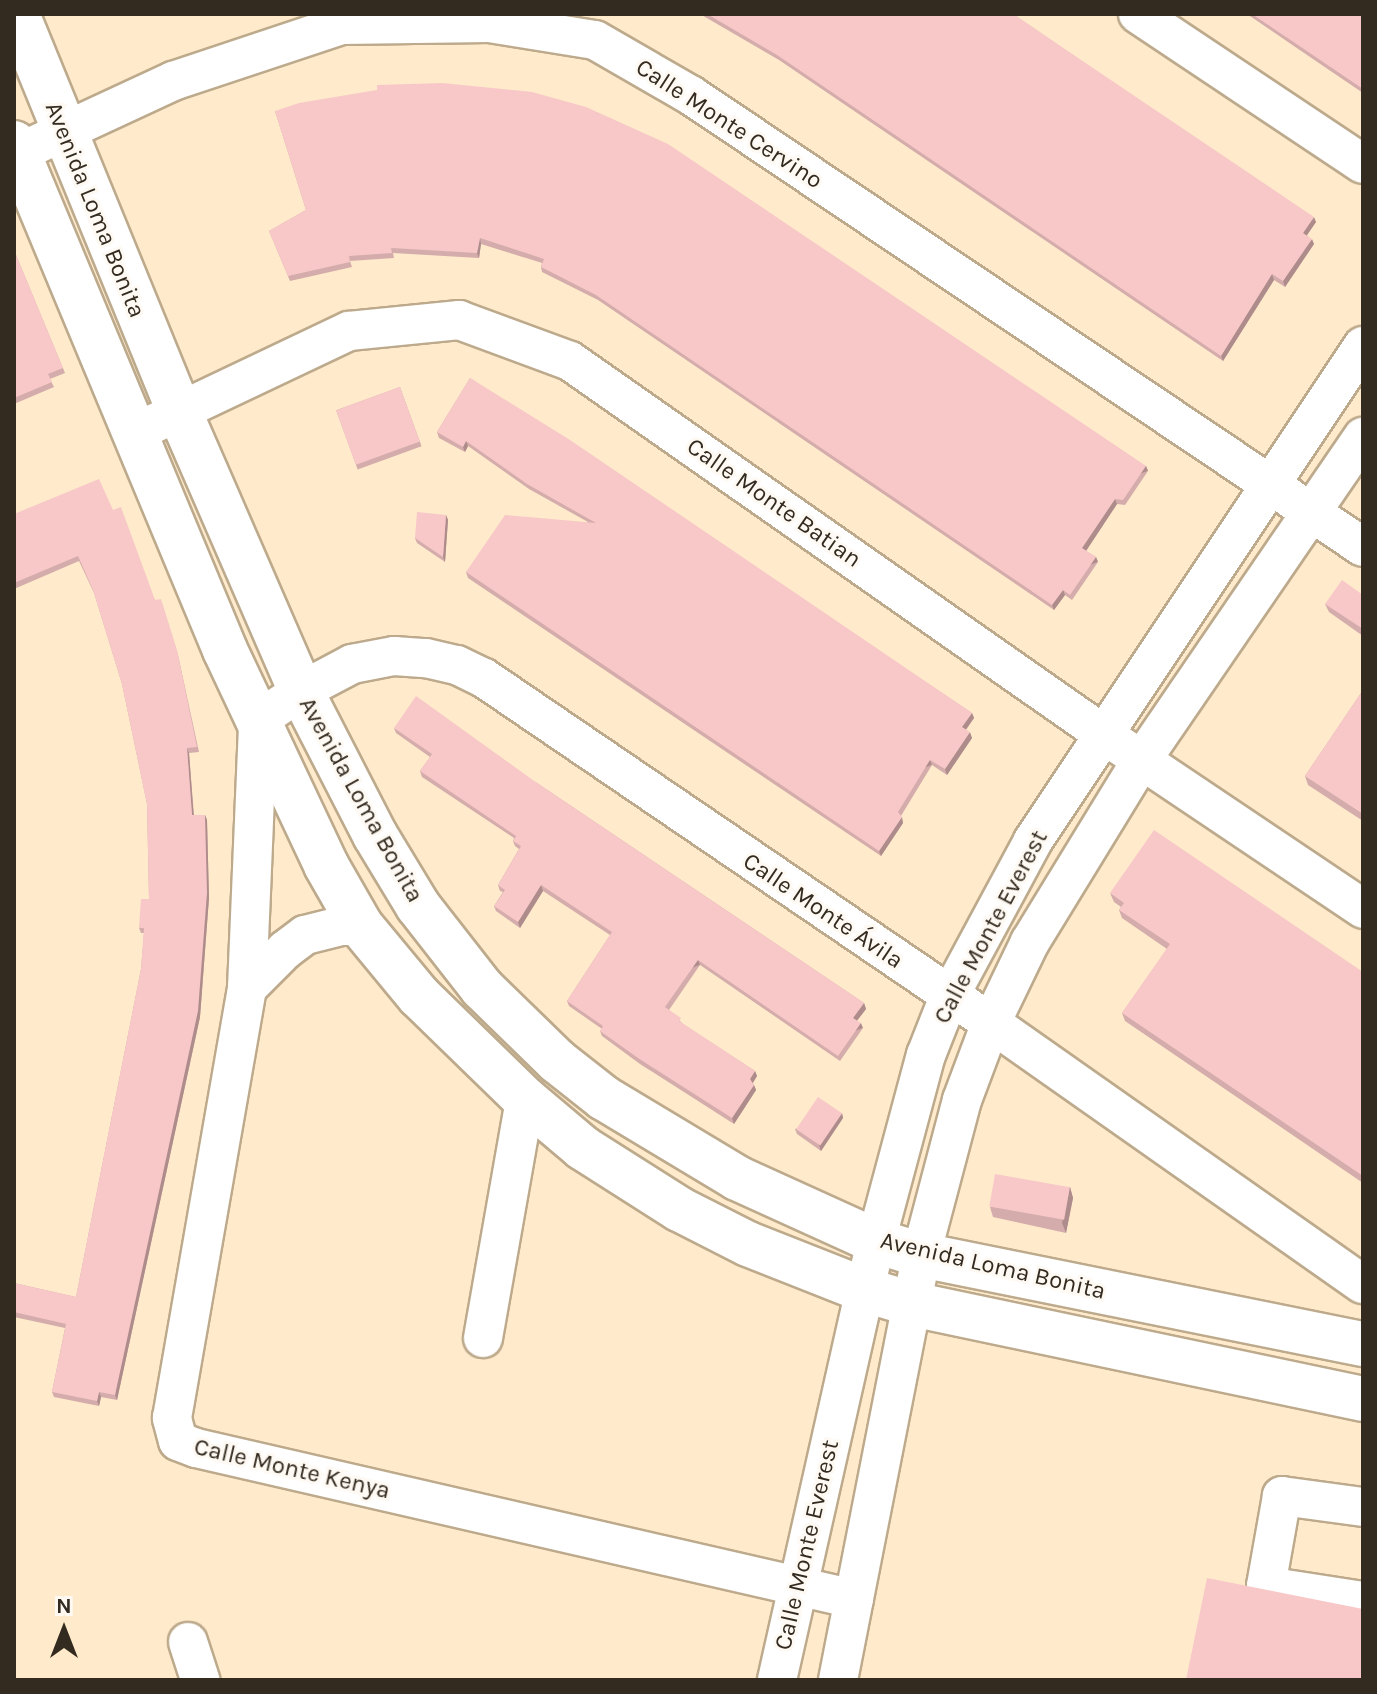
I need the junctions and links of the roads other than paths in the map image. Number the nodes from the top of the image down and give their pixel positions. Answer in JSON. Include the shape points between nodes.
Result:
{"nodes":[{"id":1,"x":17,"y":14,"type":"edge"},
{"id":2,"x":1138,"y":14,"type":"edge"},
{"id":3,"x":62,"y":131,"type":"junction"},
{"id":4,"x":16,"y":148,"type":"edge"},
{"id":5,"x":1363,"y":164,"type":"edge"},
{"id":6,"x":1363,"y":346,"type":"edge"},
{"id":7,"x":180,"y":413,"type":"junction"},
{"id":8,"x":134,"y":433,"type":"junction"},
{"id":9,"x":1363,"y":437,"type":"edge"},
{"id":10,"x":1269,"y":482,"type":"junction"},
{"id":11,"x":1311,"y":512,"type":"junction"},
{"id":12,"x":1363,"y":547,"type":"edge"},
{"id":13,"x":301,"y":691,"type":"junction"},
{"id":14,"x":258,"y":720,"type":"junction"},
{"id":15,"x":1106,"y":736,"type":"junction"},
{"id":16,"x":1141,"y":761,"type":"junction"},
{"id":17,"x":1363,"y":909,"type":"edge"},
{"id":18,"x":361,"y":926,"type":"junction"},
{"id":19,"x":247,"y":988,"type":"junction"},
{"id":20,"x":949,"y":997,"type":"junction"},
{"id":21,"x":991,"y":1023,"type":"junction"},
{"id":22,"x":525,"y":1099,"type":"junction"},
{"id":23,"x":876,"y":1241,"type":"junction"},
{"id":24,"x":921,"y":1255,"type":"junction"},
{"id":25,"x":1363,"y":1284,"type":"edge"},
{"id":26,"x":865,"y":1290,"type":"junction"},
{"id":27,"x":912,"y":1304,"type":"junction"},
{"id":28,"x":483,"y":1338,"type":"dead end"},
{"id":29,"x":1363,"y":1344,"type":"edge"},
{"id":30,"x":1363,"y":1399,"type":"edge"},
{"id":31,"x":1363,"y":1507,"type":"edge"},
{"id":32,"x":797,"y":1584,"type":"junction"},
{"id":33,"x":854,"y":1599,"type":"junction"},
{"id":34,"x":1363,"y":1601,"type":"edge"},
{"id":35,"x":188,"y":1642,"type":"dead end"},
{"id":36,"x":200,"y":1680,"type":"edge"},
{"id":37,"x":777,"y":1680,"type":"edge"},
{"id":38,"x":838,"y":1680,"type":"edge"}],
"edges":[{"from":1,"to":3,"type":"main road","name":"Avenida Loma Bonita"},
{"from":2,"to":5,"type":"street"},
{"from":3,"to":4,"type":"street","name":"Calle Monte Cervino"},
{"from":3,"to":7,"type":"main road","name":"Avenida Loma Bonita"},
{"from":3,"to":10,"type":"street","name":"Calle Monte Cervino","via":[[173,81],[341,25],[489,23],[595,40],[692,96]]},
{"from":4,"to":8,"type":"main road","name":"Avenida Loma Bonita"},
{"from":6,"to":10,"type":"street","name":"Calle Monte Everest"},
{"from":7,"to":8,"type":"street","name":"Calle Monte Batian"},
{"from":7,"to":13,"type":"main road","name":"Avenida Loma Bonita"},
{"from":7,"to":15,"type":"street","name":"Calle Monte Batian","via":[[349,331],[459,320],[570,361]]},
{"from":8,"to":14,"type":"main road","name":"Avenida Loma Bonita"},
{"from":9,"to":11,"type":"street","name":"Calle Monte Everest"},
{"from":10,"to":11,"type":"street","name":"Calle Monte Cervino"},
{"from":10,"to":15,"type":"street","name":"Calle Monte Everest"},
{"from":11,"to":12,"type":"street","name":"Calle Monte Cervino"},
{"from":11,"to":16,"type":"street","name":"Calle Monte Everest"},
{"from":13,"to":14,"type":"street","name":"Calle Monte Ávila"},
{"from":13,"to":20,"type":"street","name":"Calle Monte Ávila","via":[[352,664],[394,656],[457,665],[484,678]]},
{"from":13,"to":23,"type":"main road","name":"Avenida Loma Bonita","via":[[418,906],[482,988],[557,1061],[604,1098],[737,1178]]},
{"from":14,"to":18,"type":"main road","name":"Avenida Loma Bonita","via":[[300,814]]},
{"from":14,"to":19,"type":"street","name":"Calle Monte Kenya"},
{"from":15,"to":16,"type":"street","name":"Calle Monte Batian"},
{"from":15,"to":20,"type":"street","name":"Calle Monte Everest","via":[[1033,841]]},
{"from":16,"to":17,"type":"street","name":"Calle Monte Batian"},
{"from":16,"to":21,"type":"street","name":"Calle Monte Everest","via":[[1030,942]]},
{"from":18,"to":19,"type":"street","via":[[305,935]]},
{"from":18,"to":22,"type":"main road","name":"Avenida Loma Bonita","via":[[419,996]]},
{"from":19,"to":32,"type":"street","name":"Calle Monte Kenya","via":[[172,1418],[178,1441]]},
{"from":20,"to":21,"type":"street","name":"Calle Monte Ávila"},
{"from":20,"to":23,"type":"street","name":"Calle Monte Everest","via":[[926,1055]]},
{"from":21,"to":24,"type":"street","name":"Calle Monte Everest","via":[[962,1100]]},
{"from":21,"to":25,"type":"street","name":"Calle Monte Ávila"},
{"from":22,"to":26,"type":"main road","name":"Avenida Loma Bonita","via":[[583,1148],[679,1209],[748,1244]]},
{"from":22,"to":28,"type":"street"},
{"from":23,"to":24,"type":"main road","name":"Avenida Loma Bonita"},
{"from":23,"to":26,"type":"street","name":"Calle Monte Everest"},
{"from":24,"to":27,"type":"street","name":"Calle Monte Everest"},
{"from":24,"to":29,"type":"main road","name":"Avenida Loma Bonita"},
{"from":26,"to":27,"type":"main road","name":"Avenida Loma Bonita"},
{"from":26,"to":32,"type":"street","name":"Calle Monte Everest"},
{"from":27,"to":30,"type":"main road","name":"Avenida Loma Bonita"},
{"from":27,"to":33,"type":"street","name":"Calle Monte Everest"},
{"from":31,"to":34,"type":"street","via":[[1282,1496],[1266,1586]]},
{"from":32,"to":33,"type":"street","name":"Calle Monte Kenya"},
{"from":32,"to":37,"type":"street","name":"Calle Monte Everest"},
{"from":33,"to":38,"type":"street","name":"Calle Monte Everest"},
{"from":35,"to":36,"type":"street"}]}
